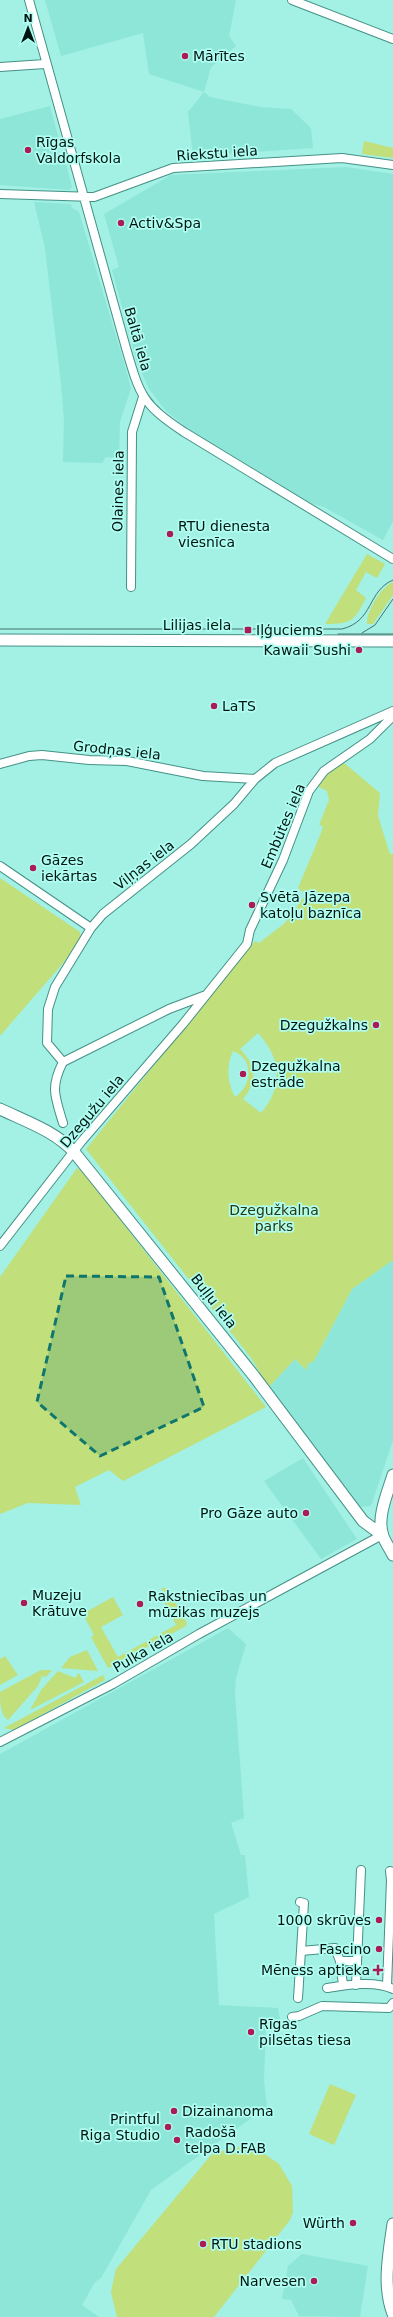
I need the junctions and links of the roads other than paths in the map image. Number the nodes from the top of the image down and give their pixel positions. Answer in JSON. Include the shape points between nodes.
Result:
{"nodes":[{"id":1,"x":29,"y":0,"type":"edge"},
{"id":2,"x":292,"y":0,"type":"edge"},
{"id":3,"x":393,"y":39,"type":"edge"},
{"id":4,"x":46,"y":64,"type":"junction"},
{"id":5,"x":0,"y":68,"type":"edge"},
{"id":6,"x":393,"y":165,"type":"edge"},
{"id":7,"x":0,"y":194,"type":"edge"},
{"id":8,"x":85,"y":198,"type":"junction"},
{"id":9,"x":143,"y":398,"type":"junction"},
{"id":10,"x":393,"y":559,"type":"edge"},
{"id":11,"x":131,"y":587,"type":"dead end"},
{"id":12,"x":0,"y":640,"type":"edge"},
{"id":13,"x":393,"y":641,"type":"edge"},
{"id":14,"x":393,"y":711,"type":"edge"},
{"id":15,"x":393,"y":716,"type":"edge"},
{"id":16,"x":0,"y":764,"type":"edge"},
{"id":17,"x":255,"y":779,"type":"junction"},
{"id":18,"x":0,"y":866,"type":"edge"},
{"id":19,"x":91,"y":928,"type":"junction"},
{"id":20,"x":207,"y":995,"type":"junction"},
{"id":21,"x":63,"y":1062,"type":"junction"},
{"id":22,"x":0,"y":1109,"type":"edge"},
{"id":23,"x":63,"y":1123,"type":"dead end"},
{"id":24,"x":74,"y":1152,"type":"junction"},
{"id":25,"x":0,"y":1246,"type":"edge"},
{"id":26,"x":393,"y":1475,"type":"edge"},
{"id":27,"x":382,"y":1535,"type":"junction"},
{"id":28,"x":393,"y":1555,"type":"edge"},
{"id":29,"x":0,"y":1742,"type":"edge"},
{"id":30,"x":361,"y":1870,"type":"dead end"},
{"id":31,"x":390,"y":1871,"type":"dead end"},
{"id":32,"x":300,"y":1902,"type":"dead end"},
{"id":33,"x":301,"y":1951,"type":"junction"},
{"id":34,"x":340,"y":1961,"type":"junction"},
{"id":35,"x":357,"y":1961,"type":"junction"},
{"id":36,"x":343,"y":1985,"type":"junction"},
{"id":37,"x":356,"y":1985,"type":"junction"},
{"id":38,"x":390,"y":1987,"type":"edge"},
{"id":39,"x":327,"y":1988,"type":"dead end"},
{"id":40,"x":298,"y":1998,"type":"dead end"},
{"id":41,"x":393,"y":2003,"type":"edge"},
{"id":42,"x":292,"y":2017,"type":"dead end"},
{"id":43,"x":393,"y":2224,"type":"edge"},
{"id":44,"x":390,"y":2246,"type":"junction"},
{"id":45,"x":393,"y":2258,"type":"edge"},
{"id":46,"x":391,"y":2313,"type":"edge"}],
"edges":[{"from":1,"to":4,"type":"street","name":"Baltā iela"},
{"from":2,"to":3,"type":"street"},
{"from":4,"to":5,"type":"street"},
{"from":4,"to":8,"type":"street","name":"Baltā iela"},
{"from":6,"to":8,"type":"street","name":"Riekstu iela","via":[[342,158],[173,168],[102,196]]},
{"from":7,"to":8,"type":"street","name":"Riekstu iela"},
{"from":8,"to":9,"type":"street","name":"Baltā iela","via":[[126,348]]},
{"from":9,"to":10,"type":"street","name":"Baltā iela","via":[[158,415],[184,432]]},
{"from":9,"to":11,"type":"street","name":"Olaines iela","via":[[132,432]]},
{"from":12,"to":13,"type":"street","name":"Lilijas iela"},
{"from":14,"to":17,"type":"street","name":"Viļņas iela","via":[[297,752],[275,763]]},
{"from":15,"to":20,"type":"street","name":"Embūtes iela","via":[[370,739],[324,771],[309,791],[283,860],[248,936],[247,944]]},
{"from":16,"to":17,"type":"street","name":"Grodņas iela","via":[[42,755],[127,761],[203,776]]},
{"from":17,"to":19,"type":"street","name":"Viļņas iela","via":[[234,804],[191,844],[117,902]]},
{"from":18,"to":19,"type":"street"},
{"from":19,"to":21,"type":"street","name":"Viļņas iela","via":[[55,987],[48,1009],[47,1044]]},
{"from":20,"to":21,"type":"street","via":[[169,1009]]},
{"from":20,"to":24,"type":"street","name":"Dzegužu iela"},
{"from":21,"to":23,"type":"street","via":[[54,1084]]},
{"from":22,"to":24,"type":"street","name":"Buļļu iela","via":[[50,1133]]},
{"from":24,"to":25,"type":"street","name":"Dzegužu iela"},
{"from":24,"to":27,"type":"street","name":"Buļļu iela","via":[[249,1370],[363,1521]]},
{"from":26,"to":27,"type":"street","via":[[383,1514]]},
{"from":27,"to":28,"type":"street"},
{"from":27,"to":29,"type":"street","name":"Pulka iela","via":[[199,1634],[113,1684]]},
{"from":30,"to":35,"type":"street"},
{"from":31,"to":38,"type":"street"},
{"from":32,"to":33,"type":"street","via":[[304,1903]]},
{"from":33,"to":34,"type":"street","via":[[335,1948]]},
{"from":33,"to":40,"type":"street"},
{"from":34,"to":35,"type":"street"},
{"from":34,"to":36,"type":"street"},
{"from":35,"to":37,"type":"street"},
{"from":36,"to":37,"type":"street"},
{"from":36,"to":39,"type":"street"},
{"from":37,"to":38,"type":"street"},
{"from":41,"to":42,"type":"street","via":[[389,2008],[322,2006]]},
{"from":43,"to":44,"type":"street"},
{"from":44,"to":45,"type":"street"},
{"from":44,"to":46,"type":"street","via":[[387,2264]]}]}
